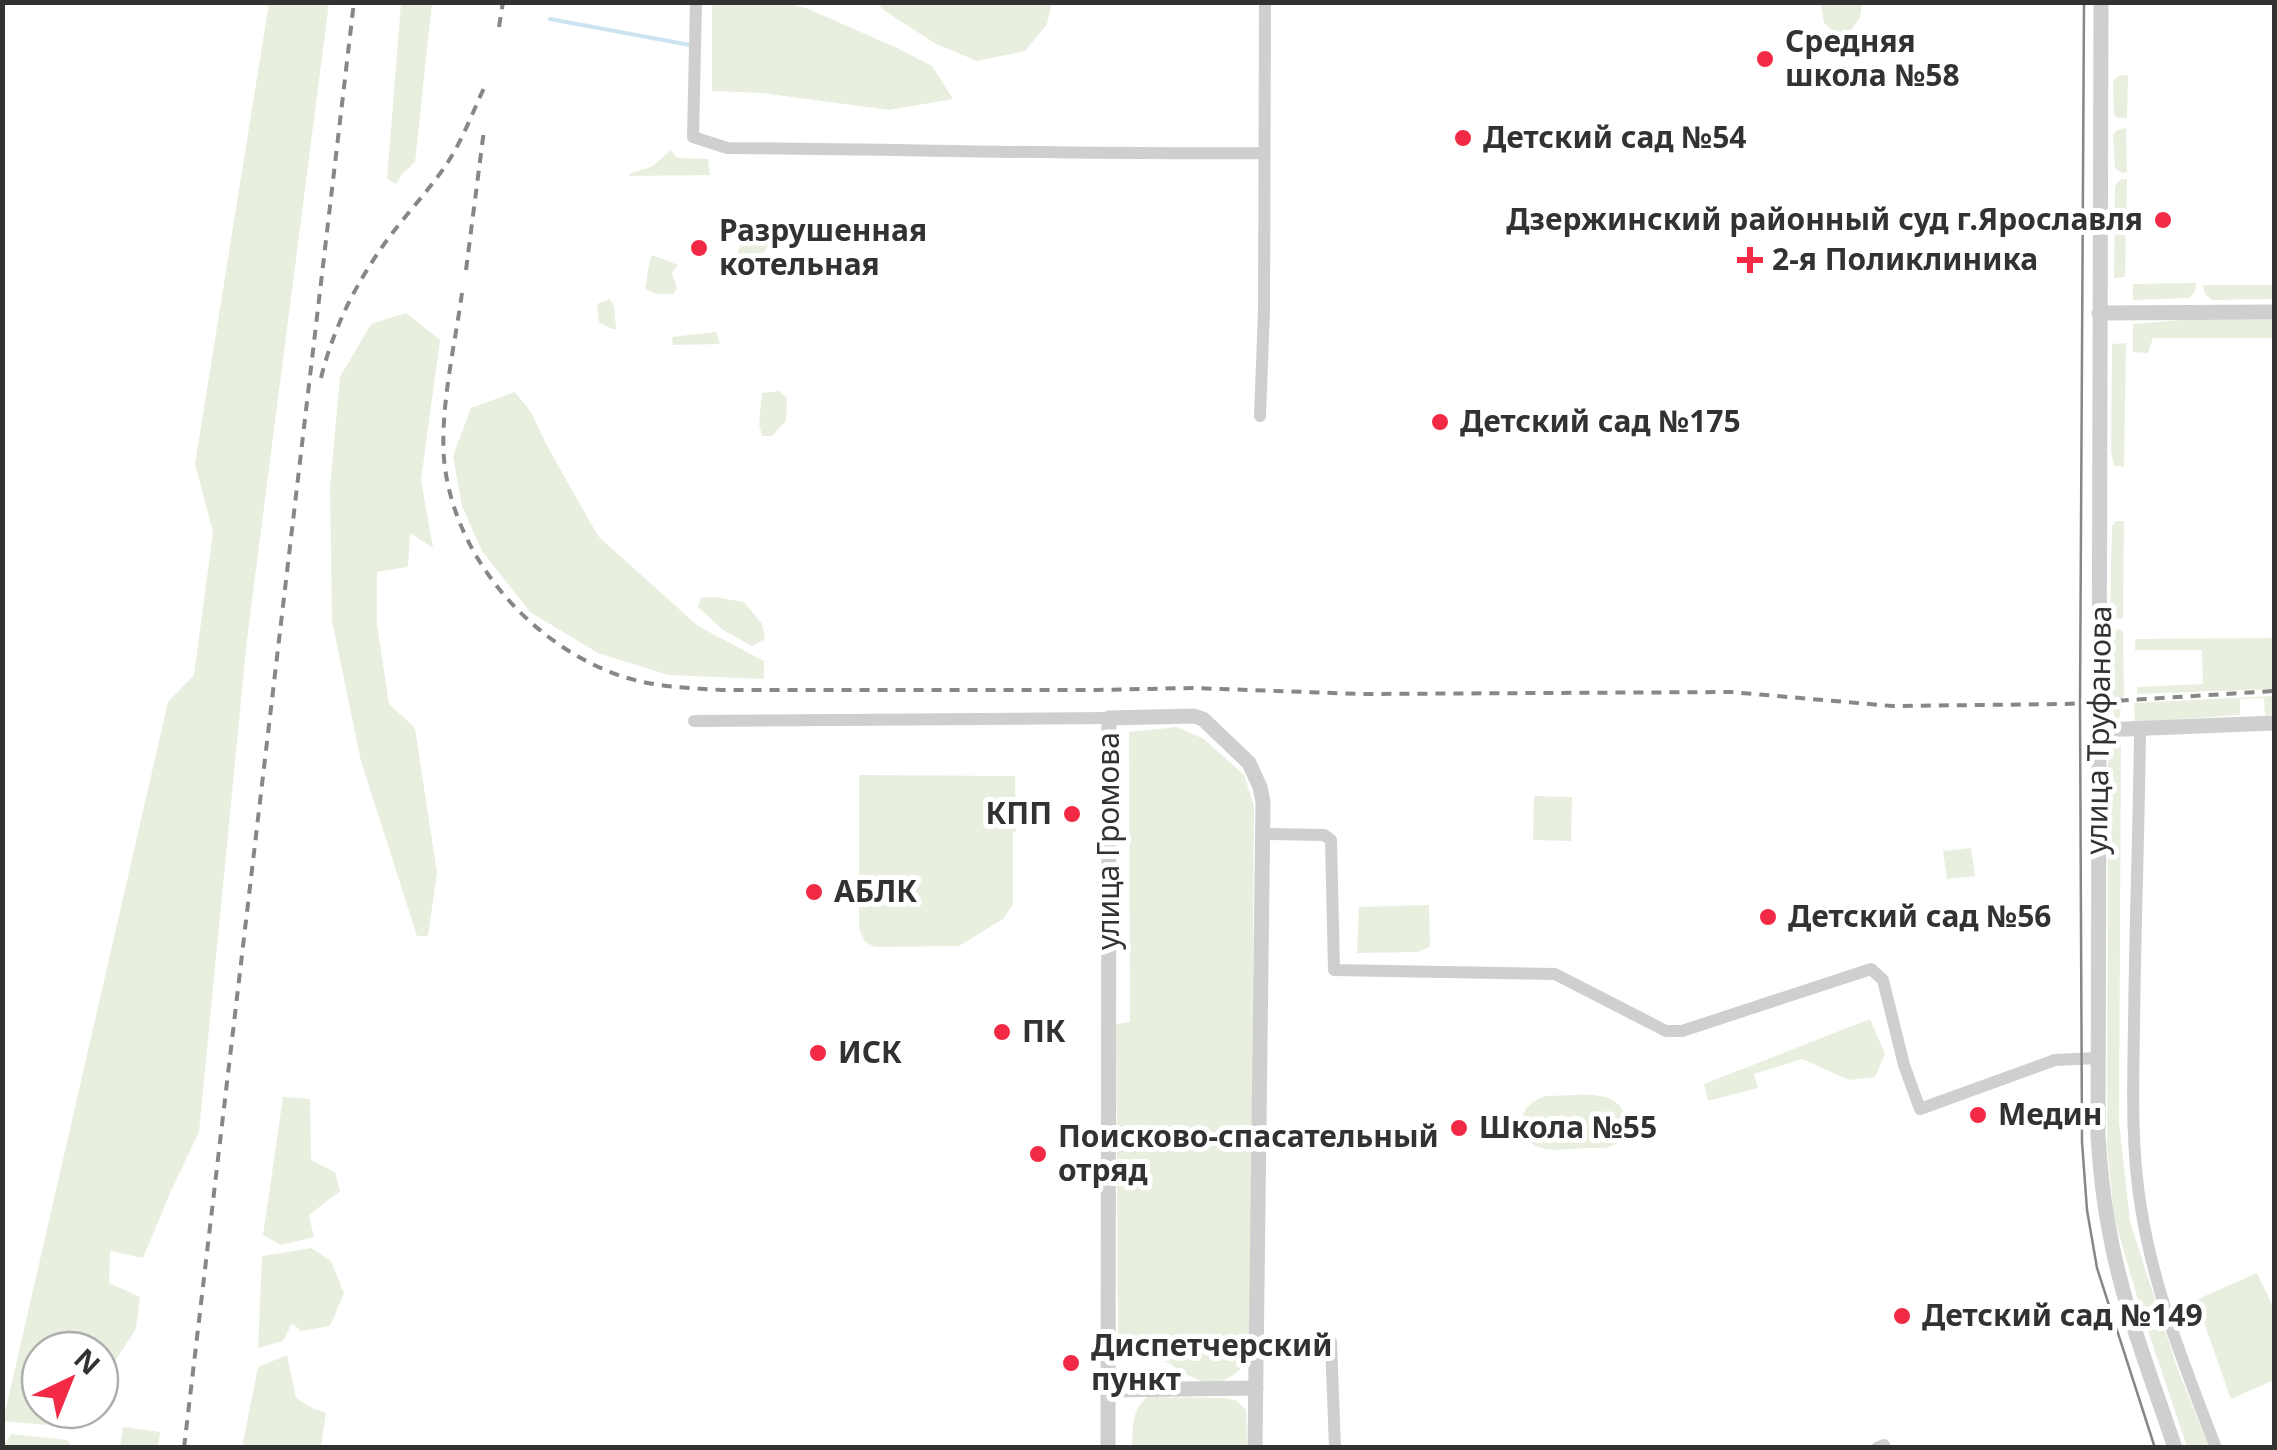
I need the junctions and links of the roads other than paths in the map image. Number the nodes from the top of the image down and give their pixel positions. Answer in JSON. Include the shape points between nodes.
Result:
{"nodes":[{"id":1,"x":696,"y":2,"type":"edge"},
{"id":2,"x":1265,"y":2,"type":"edge"},
{"id":3,"x":2102,"y":2,"type":"edge"},
{"id":4,"x":1263,"y":153,"type":"junction"},
{"id":5,"x":2274,"y":312,"type":"edge"},
{"id":6,"x":2100,"y":313,"type":"junction"},
{"id":7,"x":1260,"y":416,"type":"dead end"},
{"id":8,"x":1109,"y":718,"type":"junction"},
{"id":9,"x":694,"y":721,"type":"dead end"},
{"id":10,"x":2274,"y":723,"type":"edge"},
{"id":11,"x":2140,"y":729,"type":"junction"},
{"id":12,"x":2100,"y":730,"type":"junction"},
{"id":13,"x":1263,"y":834,"type":"junction"},
{"id":14,"x":2097,"y":1058,"type":"junction"},
{"id":15,"x":1256,"y":1344,"type":"junction"},
{"id":16,"x":1256,"y":1388,"type":"junction"},
{"id":17,"x":1109,"y":1390,"type":"junction"},
{"id":18,"x":1108,"y":1448,"type":"edge"},
{"id":19,"x":1256,"y":1448,"type":"edge"},
{"id":20,"x":1335,"y":1448,"type":"edge"},
{"id":21,"x":1877,"y":1448,"type":"edge"},
{"id":22,"x":1885,"y":1448,"type":"edge"},
{"id":23,"x":2174,"y":1448,"type":"edge"},
{"id":24,"x":2216,"y":1448,"type":"edge"}],
"edges":[{"from":1,"to":4,"type":"street","via":[[693,138],[727,148]]},
{"from":2,"to":4,"type":"street"},
{"from":3,"to":6,"type":"street","name":"улица Труфанова"},
{"from":4,"to":7,"type":"street"},
{"from":5,"to":6,"type":"street"},
{"from":6,"to":12,"type":"street","name":"улица Труфанова"},
{"from":8,"to":9,"type":"street"},
{"from":8,"to":13,"type":"street","name":"улица Громова","via":[[1203,719],[1255,774]]},
{"from":8,"to":17,"type":"street","name":"улица Громова"},
{"from":10,"to":11,"type":"street"},
{"from":11,"to":12,"type":"street"},
{"from":11,"to":24,"type":"street","via":[[2133,1118],[2141,1207],[2182,1361]]},
{"from":12,"to":14,"type":"street","name":"улица Труфанова"},
{"from":13,"to":14,"type":"street","via":[[1331,840],[1334,970],[1556,974],[1666,1031],[1682,1031],[1871,969],[1883,980],[1920,1108],[2055,1060]]},
{"from":13,"to":15,"type":"street","name":"улица Громова"},
{"from":14,"to":23,"type":"street","name":"улица Труфанова","via":[[2109,1234]]},
{"from":15,"to":16,"type":"street","name":"улица Громова"},
{"from":15,"to":20,"type":"street","via":[[1331,1342]]},
{"from":16,"to":17,"type":"street"},
{"from":16,"to":19,"type":"street","name":"улица Громова"},
{"from":17,"to":18,"type":"street","name":"улица Громова"},
{"from":21,"to":22,"type":"street"}]}
